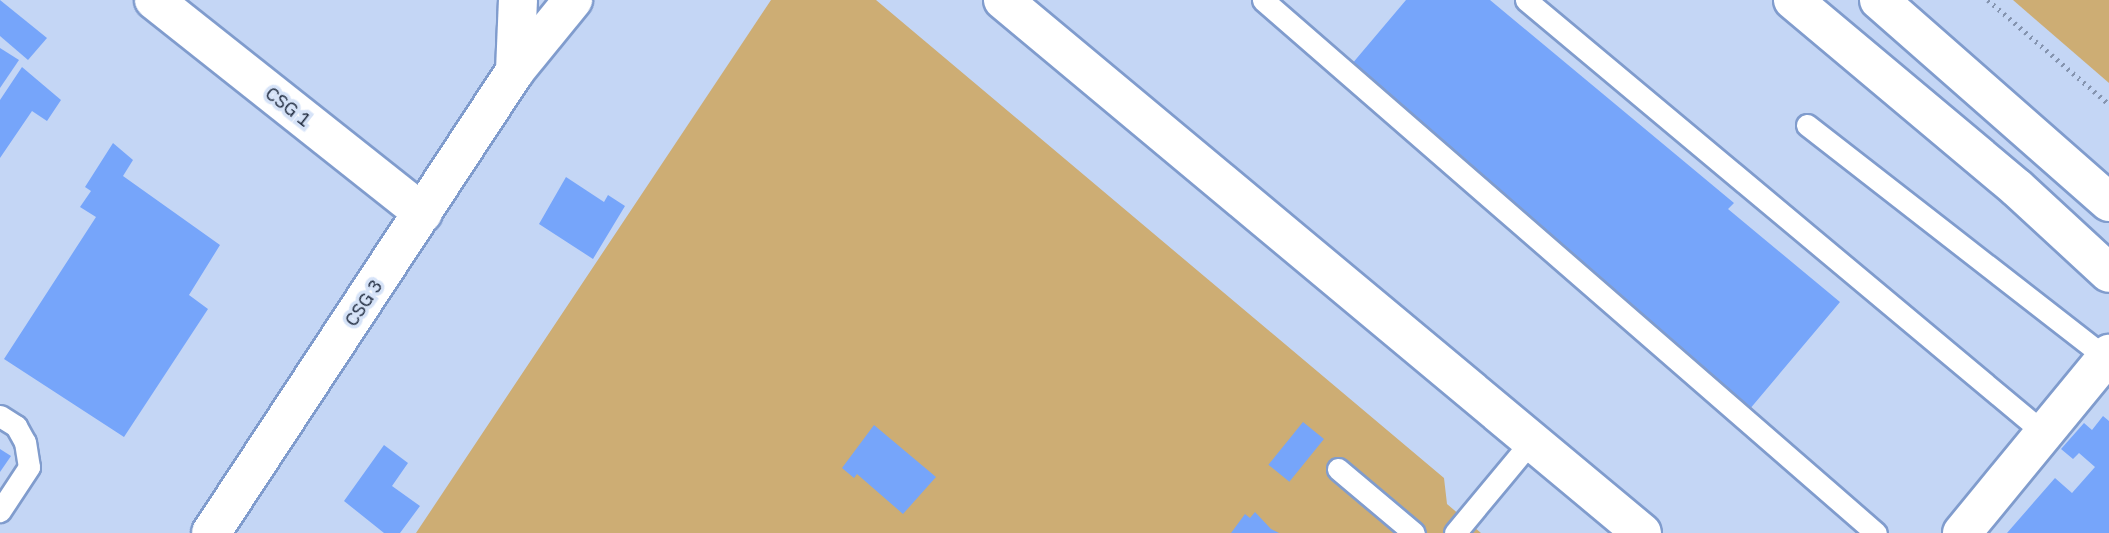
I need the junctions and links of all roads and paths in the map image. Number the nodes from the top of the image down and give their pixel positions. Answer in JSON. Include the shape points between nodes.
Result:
{"nodes":[{"id":1,"x":154,"y":0,"type":"edge"},
{"id":2,"x":518,"y":0,"type":"edge"},
{"id":3,"x":573,"y":0,"type":"edge"},
{"id":4,"x":1003,"y":0,"type":"edge"},
{"id":5,"x":1263,"y":0,"type":"edge"},
{"id":6,"x":1526,"y":0,"type":"edge"},
{"id":7,"x":1793,"y":0,"type":"edge"},
{"id":8,"x":1879,"y":0,"type":"edge"},
{"id":9,"x":1988,"y":0,"type":"edge"},
{"id":10,"x":515,"y":71,"type":"junction"},
{"id":11,"x":2109,"y":104,"type":"edge"},
{"id":12,"x":1807,"y":125,"type":"dead end"},
{"id":13,"x":2109,"y":202,"type":"edge"},
{"id":14,"x":423,"y":213,"type":"junction"},
{"id":15,"x":2109,"y":273,"type":"edge"},
{"id":16,"x":2108,"y":357,"type":"edge"},
{"id":17,"x":0,"y":416,"type":"edge"},
{"id":18,"x":2044,"y":433,"type":"junction"},
{"id":19,"x":1533,"y":439,"type":"junction"},
{"id":20,"x":1338,"y":469,"type":"dead end"},
{"id":21,"x":0,"y":511,"type":"edge"},
{"id":22,"x":211,"y":533,"type":"edge"},
{"id":23,"x":1414,"y":533,"type":"edge"},
{"id":24,"x":1455,"y":533,"type":"edge"},
{"id":25,"x":1642,"y":533,"type":"edge"},
{"id":26,"x":1876,"y":533,"type":"edge"},
{"id":27,"x":1962,"y":533,"type":"edge"}],
"edges":[{"from":1,"to":14,"type":"street","name":"CSG 1"},
{"from":2,"to":10,"type":"street"},
{"from":3,"to":10,"type":"street","name":"CSG 3"},
{"from":4,"to":19,"type":"street"},
{"from":5,"to":26,"type":"lane"},
{"from":6,"to":18,"type":"lane"},
{"from":7,"to":15,"type":"street","via":[[2017,188]]},
{"from":8,"to":13,"type":"street"},
{"from":9,"to":11,"type":"path"},
{"from":10,"to":14,"type":"street","name":"CSG 3"},
{"from":12,"to":16,"type":"lane"},
{"from":14,"to":22,"type":"street","name":"CSG 3"},
{"from":16,"to":18,"type":"street"},
{"from":17,"to":21,"type":"lane","via":[[16,426],[25,442],[29,467]]},
{"from":18,"to":27,"type":"street"},
{"from":19,"to":24,"type":"lane"},
{"from":19,"to":25,"type":"street"},
{"from":20,"to":23,"type":"lane"}]}
